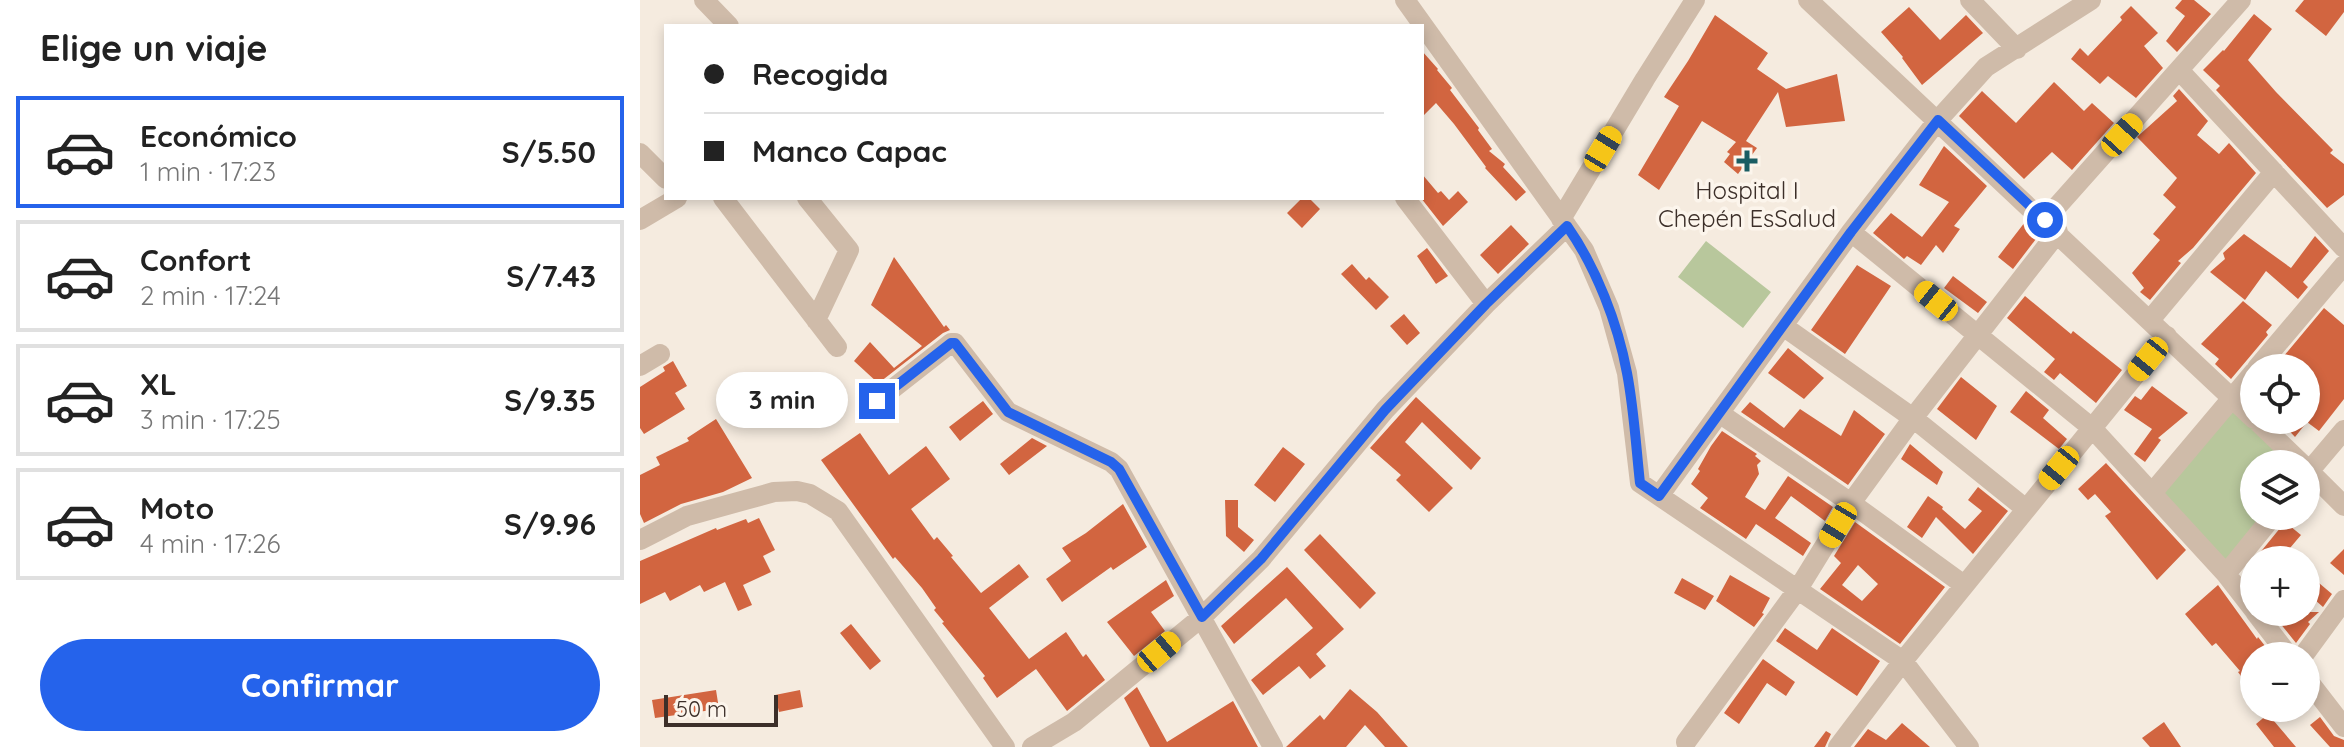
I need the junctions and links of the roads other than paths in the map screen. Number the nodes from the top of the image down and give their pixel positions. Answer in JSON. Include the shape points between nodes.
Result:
{"nodes":[{"id":1,"x":704,"y":0,"type":"edge"},
{"id":2,"x":1405,"y":0,"type":"edge"},
{"id":3,"x":1695,"y":0,"type":"edge"},
{"id":4,"x":1808,"y":0,"type":"edge"},
{"id":5,"x":1970,"y":0,"type":"edge"},
{"id":6,"x":2091,"y":0,"type":"edge"},
{"id":7,"x":2241,"y":0,"type":"edge"},
{"id":8,"x":727,"y":24,"type":"edge"},
{"id":9,"x":1422,"y":24,"type":"edge"},
{"id":10,"x":1424,"y":27,"type":"edge"},
{"id":11,"x":2017,"y":49,"type":"junction"},
{"id":12,"x":2180,"y":71,"type":"junction"},
{"id":13,"x":1938,"y":120,"type":"junction"},
{"id":14,"x":640,"y":153,"type":"edge"},
{"id":15,"x":2274,"y":172,"type":"junction"},
{"id":16,"x":664,"y":177,"type":"edge"},
{"id":17,"x":674,"y":200,"type":"edge"},
{"id":18,"x":725,"y":200,"type":"edge"},
{"id":19,"x":809,"y":200,"type":"edge"},
{"id":20,"x":1407,"y":200,"type":"edge"},
{"id":21,"x":640,"y":220,"type":"edge"},
{"id":22,"x":1564,"y":223,"type":"junction"},
{"id":23,"x":2052,"y":226,"type":"junction"},
{"id":24,"x":1851,"y":232,"type":"junction"},
{"id":25,"x":2344,"y":248,"type":"edge"},
{"id":26,"x":2344,"y":265,"type":"edge"},
{"id":27,"x":1486,"y":304,"type":"junction"},
{"id":28,"x":816,"y":320,"type":"junction"},
{"id":29,"x":2150,"y":320,"type":"junction"},
{"id":30,"x":1783,"y":326,"type":"junction"},
{"id":31,"x":1978,"y":335,"type":"junction"},
{"id":32,"x":2167,"y":336,"type":"junction"},
{"id":33,"x":837,"y":347,"type":"dead end"},
{"id":34,"x":660,"y":354,"type":"dead end"},
{"id":35,"x":2269,"y":354,"type":"edge"},
{"id":36,"x":640,"y":366,"type":"edge"},
{"id":37,"x":2240,"y":389,"type":"edge"},
{"id":38,"x":2232,"y":398,"type":"junction"},
{"id":39,"x":877,"y":401,"type":"dead end"},
{"id":40,"x":2240,"y":405,"type":"edge"},
{"id":41,"x":1719,"y":413,"type":"junction"},
{"id":42,"x":1913,"y":418,"type":"junction"},
{"id":43,"x":2092,"y":428,"type":"junction"},
{"id":44,"x":2344,"y":430,"type":"edge"},
{"id":45,"x":2270,"y":434,"type":"edge"},
{"id":46,"x":2287,"y":450,"type":"edge"},
{"id":47,"x":2320,"y":455,"type":"edge"},
{"id":48,"x":2320,"y":483,"type":"edge"},
{"id":49,"x":2152,"y":493,"type":"junction"},
{"id":50,"x":1659,"y":496,"type":"junction"},
{"id":51,"x":1851,"y":503,"type":"junction"},
{"id":52,"x":2344,"y":506,"type":"edge"},
{"id":53,"x":2026,"y":509,"type":"junction"},
{"id":54,"x":2262,"y":530,"type":"edge"},
{"id":55,"x":640,"y":540,"type":"edge"},
{"id":56,"x":2226,"y":574,"type":"junction"},
{"id":57,"x":1964,"y":585,"type":"junction"},
{"id":58,"x":1798,"y":589,"type":"junction"},
{"id":59,"x":2240,"y":592,"type":"edge"},
{"id":60,"x":2344,"y":600,"type":"edge"},
{"id":61,"x":1202,"y":617,"type":"junction"},
{"id":62,"x":2266,"y":626,"type":"edge"},
{"id":63,"x":2278,"y":642,"type":"edge"},
{"id":64,"x":2313,"y":642,"type":"edge"},
{"id":65,"x":1903,"y":661,"type":"junction"},
{"id":66,"x":2320,"y":696,"type":"edge"},
{"id":67,"x":2344,"y":727,"type":"edge"},
{"id":68,"x":1686,"y":742,"type":"dead end"},
{"id":69,"x":1005,"y":747,"type":"edge"},
{"id":70,"x":1032,"y":747,"type":"edge"},
{"id":71,"x":1273,"y":747,"type":"edge"},
{"id":72,"x":1838,"y":747,"type":"edge"},
{"id":73,"x":1969,"y":747,"type":"edge"}],
"edges":[{"from":1,"to":8,"type":"street"},
{"from":2,"to":9,"type":"street"},
{"from":3,"to":22,"type":"street"},
{"from":4,"to":13,"type":"street"},
{"from":5,"to":11,"type":"street"},
{"from":6,"to":11,"type":"street"},
{"from":7,"to":12,"type":"street"},
{"from":10,"to":22,"type":"street"},
{"from":11,"to":13,"type":"street","via":[[1986,67]]},
{"from":12,"to":15,"type":"street"},
{"from":12,"to":23,"type":"street"},
{"from":13,"to":23,"type":"street"},
{"from":13,"to":24,"type":"street"},
{"from":14,"to":16,"type":"street"},
{"from":15,"to":25,"type":"street"},
{"from":15,"to":29,"type":"street"},
{"from":17,"to":21,"type":"street"},
{"from":18,"to":28,"type":"street"},
{"from":19,"to":28,"type":"street","via":[[849,250]]},
{"from":20,"to":27,"type":"street"},
{"from":22,"to":27,"type":"street"},
{"from":22,"to":50,"type":"street","via":[[1584,250],[1609,308],[1627,373],[1640,483]]},
{"from":23,"to":29,"type":"street"},
{"from":23,"to":31,"type":"street"},
{"from":24,"to":30,"type":"street"},
{"from":24,"to":31,"type":"street"},
{"from":26,"to":35,"type":"street"},
{"from":27,"to":61,"type":"street","via":[[1385,410],[1261,559]]},
{"from":28,"to":33,"type":"street"},
{"from":29,"to":32,"type":"street"},
{"from":30,"to":41,"type":"street"},
{"from":30,"to":42,"type":"street"},
{"from":31,"to":42,"type":"street"},
{"from":31,"to":43,"type":"street"},
{"from":32,"to":38,"type":"street"},
{"from":32,"to":43,"type":"street"},
{"from":34,"to":36,"type":"street"},
{"from":37,"to":38,"type":"street"},
{"from":38,"to":40,"type":"street"},
{"from":38,"to":49,"type":"street"},
{"from":39,"to":61,"type":"street","via":[[955,343],[1008,412],[1119,469]]},
{"from":41,"to":50,"type":"street"},
{"from":41,"to":51,"type":"street"},
{"from":42,"to":51,"type":"street"},
{"from":42,"to":53,"type":"street"},
{"from":43,"to":49,"type":"street"},
{"from":43,"to":53,"type":"street"},
{"from":44,"to":47,"type":"street"},
{"from":45,"to":46,"type":"street"},
{"from":48,"to":52,"type":"street"},
{"from":49,"to":56,"type":"street"},
{"from":50,"to":58,"type":"street"},
{"from":51,"to":57,"type":"street"},
{"from":51,"to":58,"type":"street"},
{"from":53,"to":57,"type":"street"},
{"from":54,"to":56,"type":"street"},
{"from":55,"to":69,"type":"street","via":[[687,516],[774,492],[810,494],[838,511]]},
{"from":56,"to":59,"type":"street"},
{"from":57,"to":65,"type":"street"},
{"from":58,"to":65,"type":"street"},
{"from":58,"to":68,"type":"street"},
{"from":60,"to":64,"type":"street"},
{"from":61,"to":70,"type":"street","via":[[1074,722]]},
{"from":61,"to":71,"type":"street"},
{"from":62,"to":63,"type":"street"},
{"from":65,"to":72,"type":"street"},
{"from":65,"to":73,"type":"street"},
{"from":66,"to":67,"type":"street"}]}
